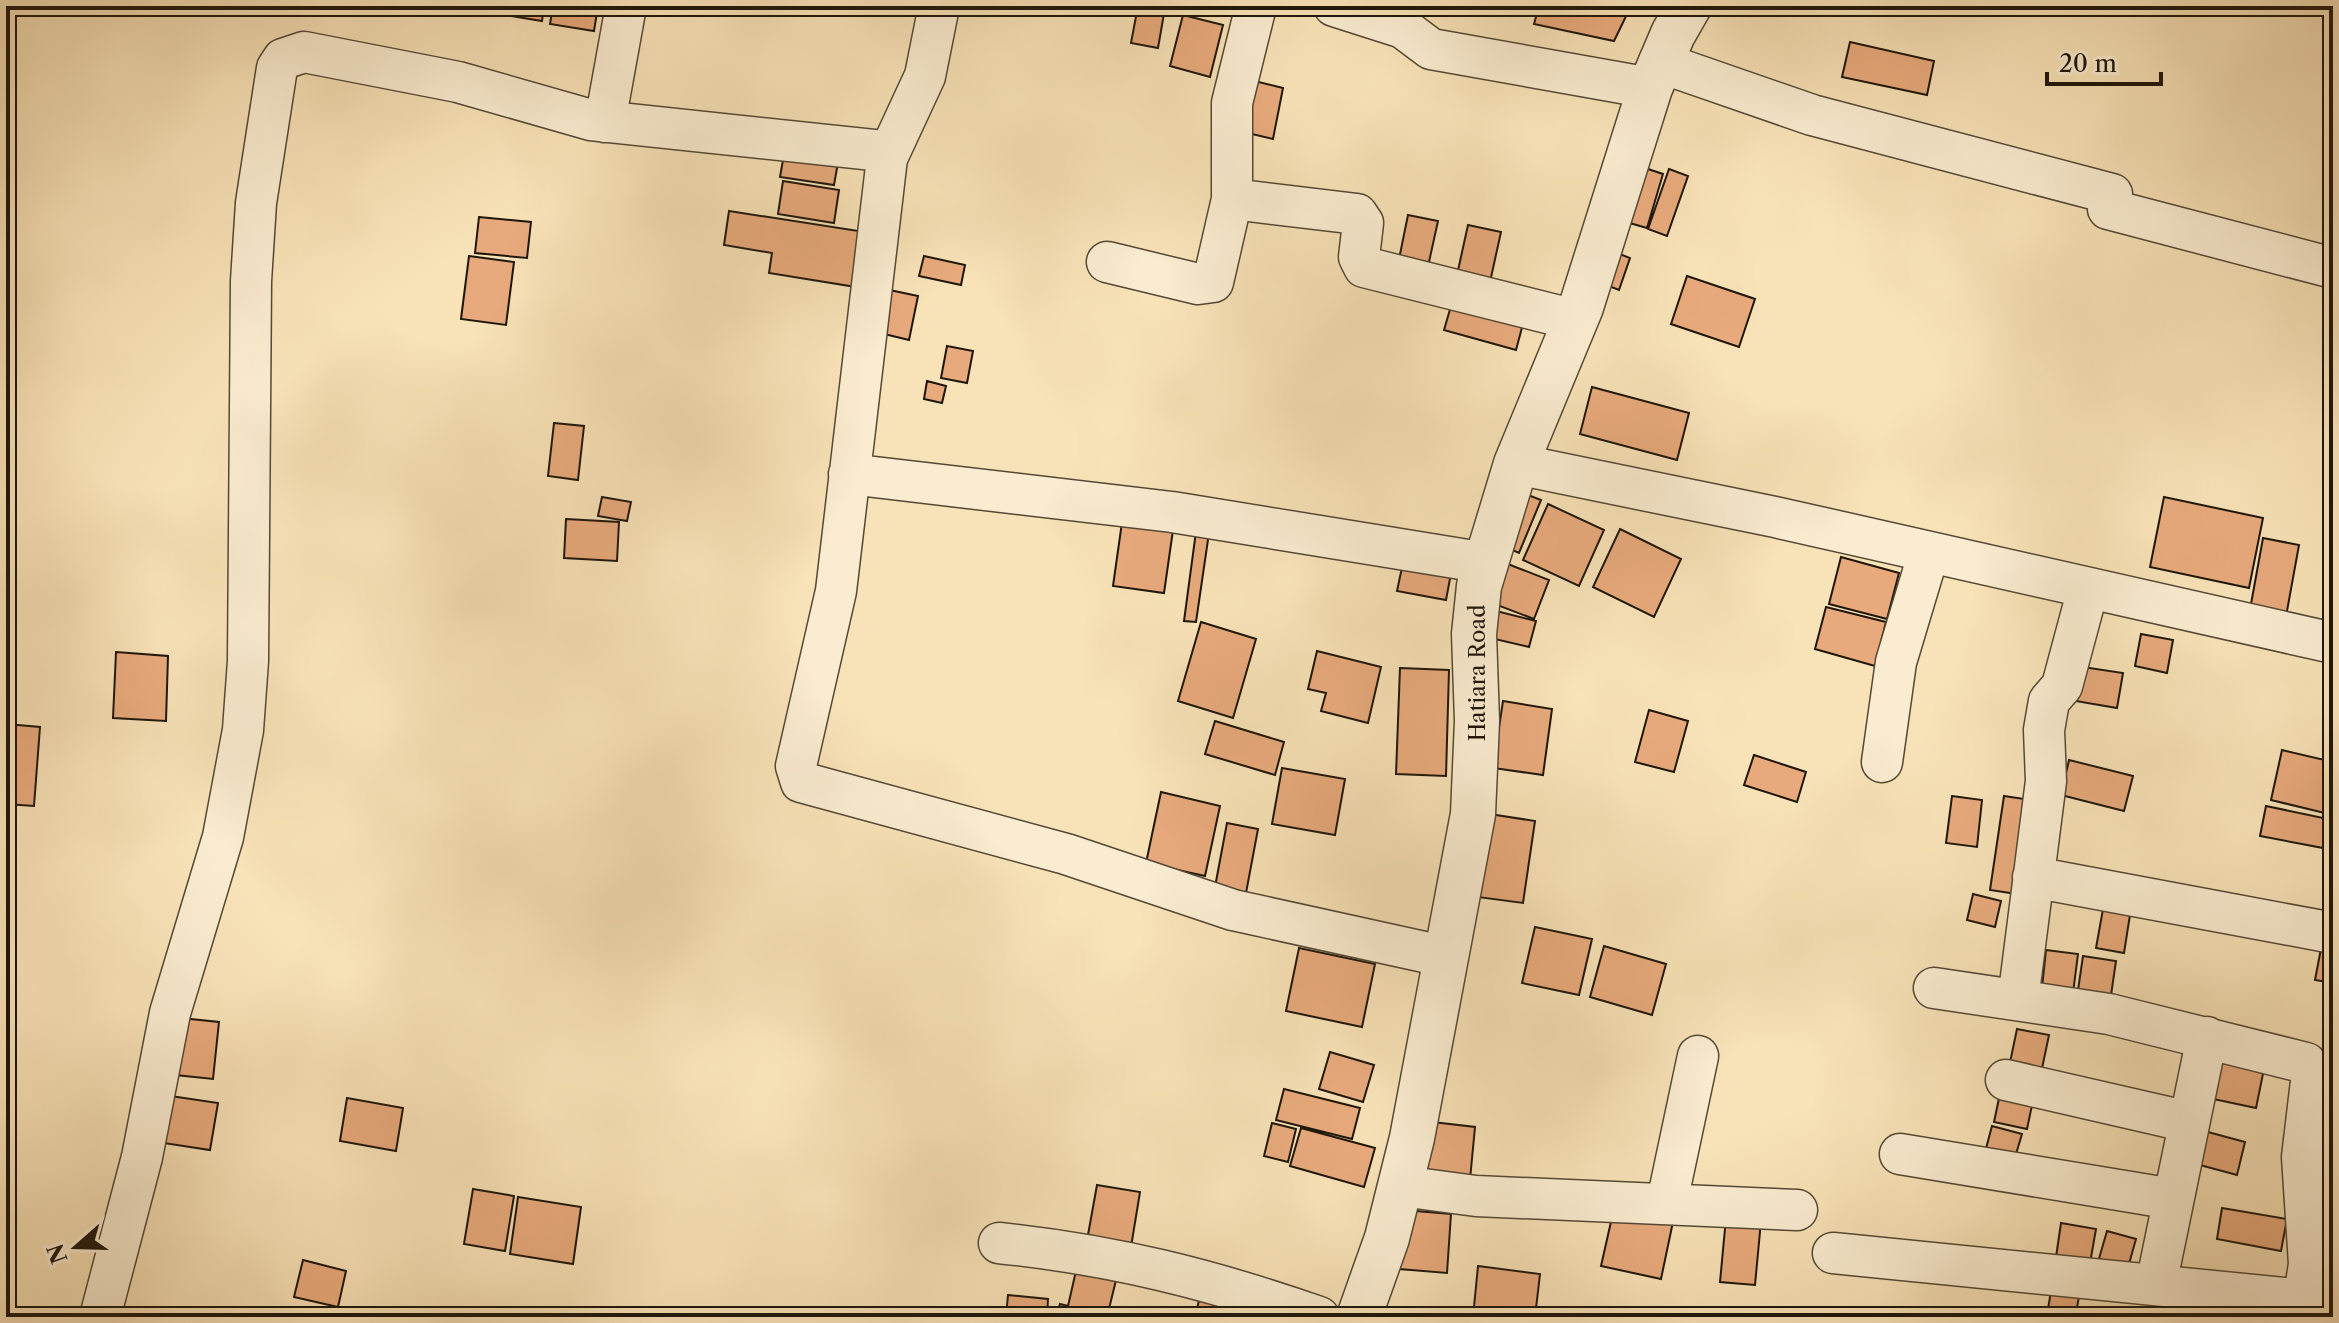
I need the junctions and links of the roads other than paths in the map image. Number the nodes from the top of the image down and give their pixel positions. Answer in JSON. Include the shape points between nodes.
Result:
{"nodes":[{"id":1,"x":626,"y":6,"type":"edge"},
{"id":2,"x":939,"y":6,"type":"edge"},
{"id":3,"x":1256,"y":6,"type":"edge"},
{"id":4,"x":1334,"y":6,"type":"edge"},
{"id":5,"x":1689,"y":6,"type":"edge"},
{"id":6,"x":1654,"y":75,"type":"junction"},
{"id":7,"x":605,"y":122,"type":"junction"},
{"id":8,"x":887,"y":158,"type":"junction"},
{"id":9,"x":1232,"y":199,"type":"junction"},
{"id":10,"x":1107,"y":262,"type":"dead end"},
{"id":11,"x":2333,"y":268,"type":"edge"},
{"id":12,"x":1575,"y":320,"type":"junction"},
{"id":13,"x":1516,"y":464,"type":"junction"},
{"id":14,"x":849,"y":474,"type":"junction"},
{"id":15,"x":1929,"y":552,"type":"junction"},
{"id":16,"x":1486,"y":563,"type":"junction"},
{"id":17,"x":2088,"y":589,"type":"junction"},
{"id":18,"x":2333,"y":643,"type":"edge"},
{"id":19,"x":1882,"y":762,"type":"dead end"},
{"id":20,"x":2033,"y":877,"type":"junction"},
{"id":21,"x":2333,"y":933,"type":"edge"},
{"id":22,"x":1447,"y":957,"type":"junction"},
{"id":23,"x":1934,"y":988,"type":"dead end"},
{"id":24,"x":2018,"y":1000,"type":"junction"},
{"id":25,"x":2207,"y":1037,"type":"junction"},
{"id":26,"x":1698,"y":1056,"type":"dead end"},
{"id":27,"x":2006,"y":1080,"type":"dead end"},
{"id":28,"x":2189,"y":1122,"type":"junction"},
{"id":29,"x":2319,"y":1131,"type":"edge"},
{"id":30,"x":1900,"y":1154,"type":"dead end"},
{"id":31,"x":1401,"y":1186,"type":"junction"},
{"id":32,"x":2173,"y":1199,"type":"junction"},
{"id":33,"x":1667,"y":1202,"type":"junction"},
{"id":34,"x":1797,"y":1210,"type":"dead end"},
{"id":35,"x":999,"y":1243,"type":"dead end"},
{"id":36,"x":1833,"y":1253,"type":"dead end"},
{"id":37,"x":2156,"y":1285,"type":"junction"},
{"id":38,"x":2303,"y":1308,"type":"edge"},
{"id":39,"x":100,"y":1317,"type":"edge"},
{"id":40,"x":1319,"y":1317,"type":"edge"},
{"id":41,"x":1359,"y":1317,"type":"edge"}],
"edges":[{"from":1,"to":7,"type":"street"},
{"from":2,"to":8,"type":"street","via":[[925,76]]},
{"from":3,"to":9,"type":"street","via":[[1232,103]]},
{"from":4,"to":6,"type":"street","via":[[1403,28],[1431,49]]},
{"from":5,"to":6,"type":"street","name":"Hatiara Road"},
{"from":6,"to":11,"type":"street","via":[[1812,115]]},
{"from":6,"to":12,"type":"street","name":"Hatiara Road"},
{"from":7,"to":8,"type":"street","via":[[880,150]]},
{"from":7,"to":39,"type":"street","via":[[458,82],[304,52],[283,59],[277,68],[253,243],[243,730],[223,837],[170,1013],[142,1157]]},
{"from":8,"to":14,"type":"street"},
{"from":9,"to":10,"type":"street","via":[[1213,282],[1198,284]]},
{"from":9,"to":12,"type":"street","via":[[1357,214],[1363,223],[1359,257],[1364,267]]},
{"from":12,"to":13,"type":"street","name":"Hatiara Road"},
{"from":13,"to":15,"type":"street"},
{"from":13,"to":16,"type":"street","name":"Hatiara Road"},
{"from":14,"to":16,"type":"street","via":[[1172,512]]},
{"from":14,"to":22,"type":"street","via":[[831,618],[796,766],[801,782],[1066,854],[1233,910]]},
{"from":15,"to":17,"type":"street"},
{"from":15,"to":19,"type":"street","via":[[1896,662]]},
{"from":16,"to":22,"type":"street","name":"Hatiara Road","via":[[1475,604],[1476,783]]},
{"from":17,"to":18,"type":"street"},
{"from":17,"to":20,"type":"street","via":[[2062,686],[2049,701],[2046,781]]},
{"from":20,"to":21,"type":"street"},
{"from":20,"to":24,"type":"street"},
{"from":22,"to":31,"type":"street","name":"Hatiara Road"},
{"from":23,"to":24,"type":"street"},
{"from":24,"to":25,"type":"street"},
{"from":25,"to":28,"type":"street"},
{"from":25,"to":29,"type":"street","via":[[2306,1063],[2312,1073]]},
{"from":26,"to":33,"type":"street"},
{"from":27,"to":28,"type":"street"},
{"from":28,"to":32,"type":"street"},
{"from":29,"to":38,"type":"street","via":[[2302,1157],[2309,1264]]},
{"from":30,"to":32,"type":"street"},
{"from":31,"to":33,"type":"street","via":[[1476,1196]]},
{"from":31,"to":41,"type":"street","name":"Hatiara Road"},
{"from":32,"to":37,"type":"street"},
{"from":33,"to":34,"type":"street"},
{"from":35,"to":40,"type":"street","via":[[1075,1251],[1190,1274]]},
{"from":36,"to":37,"type":"street"},
{"from":37,"to":38,"type":"street"}]}
